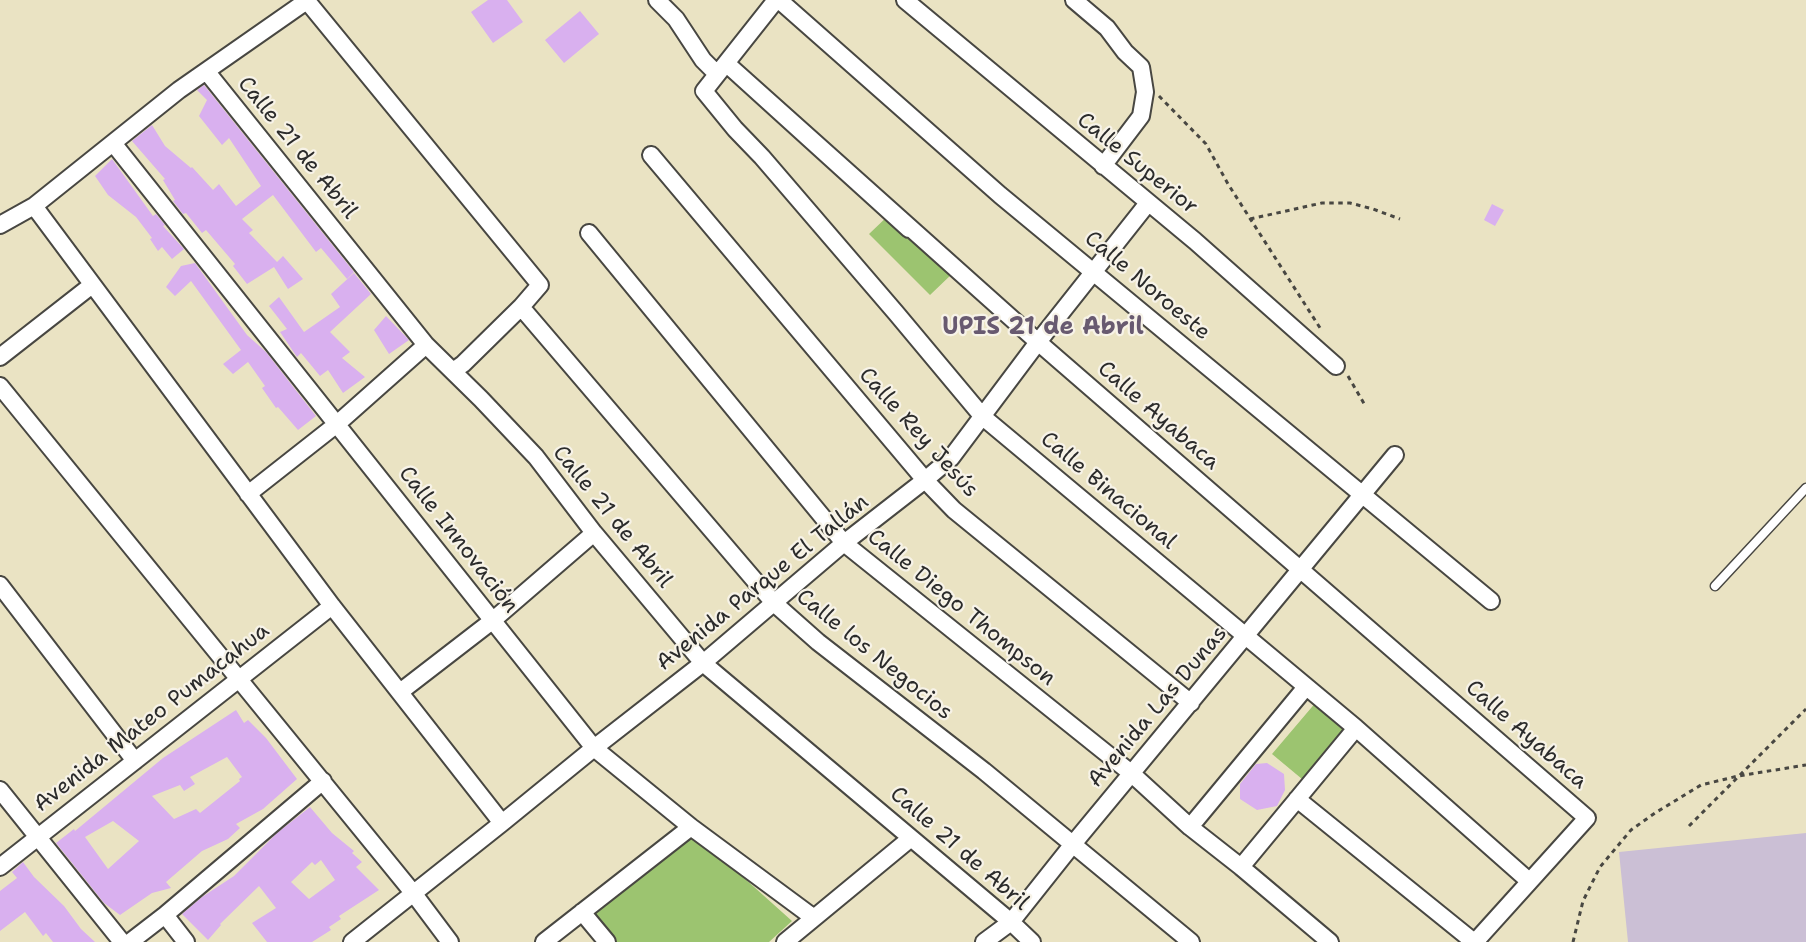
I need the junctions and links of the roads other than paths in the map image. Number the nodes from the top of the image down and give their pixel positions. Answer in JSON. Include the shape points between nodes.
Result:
{"nodes":[{"id":1,"x":657,"y":0,"type":"edge"},
{"id":2,"x":777,"y":0,"type":"edge"},
{"id":3,"x":905,"y":0,"type":"edge"},
{"id":4,"x":1074,"y":0,"type":"edge"},
{"id":5,"x":307,"y":1,"type":"edge"},
{"id":6,"x":720,"y":67,"type":"junction"},
{"id":7,"x":207,"y":72,"type":"junction"},
{"id":8,"x":113,"y":143,"type":"junction"},
{"id":9,"x":651,"y":155,"type":"dead end"},
{"id":10,"x":1102,"y":166,"type":"junction"},
{"id":11,"x":1148,"y":203,"type":"junction"},
{"id":12,"x":34,"y":206,"type":"junction"},
{"id":13,"x":0,"y":225,"type":"edge"},
{"id":14,"x":909,"y":229,"type":"dead end"},
{"id":15,"x":589,"y":233,"type":"dead end"},
{"id":16,"x":1094,"y":271,"type":"junction"},
{"id":17,"x":92,"y":285,"type":"junction"},
{"id":18,"x":521,"y":307,"type":"junction"},
{"id":19,"x":1038,"y":342,"type":"junction"},
{"id":20,"x":426,"y":345,"type":"junction"},
{"id":21,"x":0,"y":357,"type":"edge"},
{"id":22,"x":1341,"y":369,"type":"road end"},
{"id":23,"x":453,"y":371,"type":"junction"},
{"id":24,"x":0,"y":386,"type":"edge"},
{"id":25,"x":983,"y":417,"type":"junction"},
{"id":26,"x":337,"y":424,"type":"junction"},
{"id":27,"x":1395,"y":455,"type":"dead end"},
{"id":28,"x":925,"y":480,"type":"junction"},
{"id":29,"x":1806,"y":488,"type":"edge"},
{"id":30,"x":249,"y":494,"type":"junction"},
{"id":31,"x":1362,"y":495,"type":"junction"},
{"id":32,"x":594,"y":533,"type":"junction"},
{"id":33,"x":844,"y":543,"type":"junction"},
{"id":34,"x":1301,"y":570,"type":"junction"},
{"id":35,"x":0,"y":585,"type":"edge"},
{"id":36,"x":1715,"y":586,"type":"dead end"},
{"id":37,"x":1491,"y":601,"type":"dead end"},
{"id":38,"x":774,"y":603,"type":"junction"},
{"id":39,"x":332,"y":606,"type":"junction"},
{"id":40,"x":492,"y":621,"type":"junction"},
{"id":41,"x":1247,"y":636,"type":"junction"},
{"id":42,"x":703,"y":663,"type":"junction"},
{"id":43,"x":240,"y":678,"type":"junction"},
{"id":44,"x":1306,"y":687,"type":"junction"},
{"id":45,"x":400,"y":692,"type":"junction"},
{"id":46,"x":1191,"y":703,"type":"junction"},
{"id":47,"x":1356,"y":728,"type":"junction"},
{"id":48,"x":594,"y":748,"type":"junction"},
{"id":49,"x":135,"y":761,"type":"junction"},
{"id":50,"x":1131,"y":773,"type":"junction"},
{"id":51,"x":323,"y":782,"type":"junction"},
{"id":52,"x":0,"y":790,"type":"edge"},
{"id":53,"x":1298,"y":799,"type":"junction"},
{"id":54,"x":502,"y":823,"type":"junction"},
{"id":55,"x":691,"y":827,"type":"junction"},
{"id":56,"x":1190,"y":827,"type":"junction"},
{"id":57,"x":37,"y":838,"type":"junction"},
{"id":58,"x":911,"y":838,"type":"junction"},
{"id":59,"x":1073,"y":844,"type":"junction"},
{"id":60,"x":0,"y":867,"type":"edge"},
{"id":61,"x":1241,"y":867,"type":"junction"},
{"id":62,"x":1529,"y":881,"type":"junction"},
{"id":63,"x":414,"y":894,"type":"junction"},
{"id":64,"x":582,"y":912,"type":"junction"},
{"id":65,"x":165,"y":915,"type":"junction"},
{"id":66,"x":814,"y":918,"type":"junction"},
{"id":67,"x":1011,"y":922,"type":"junction"},
{"id":68,"x":122,"y":942,"type":"edge"},
{"id":69,"x":130,"y":942,"type":"edge"},
{"id":70,"x":186,"y":942,"type":"edge"},
{"id":71,"x":352,"y":942,"type":"edge"},
{"id":72,"x":450,"y":942,"type":"edge"},
{"id":73,"x":544,"y":942,"type":"edge"},
{"id":74,"x":607,"y":942,"type":"edge"},
{"id":75,"x":785,"y":942,"type":"edge"},
{"id":76,"x":984,"y":942,"type":"edge"},
{"id":77,"x":1032,"y":942,"type":"edge"},
{"id":78,"x":1191,"y":942,"type":"edge"},
{"id":79,"x":1330,"y":942,"type":"edge"},
{"id":80,"x":1474,"y":942,"type":"edge"}],
"edges":[{"from":1,"to":6,"type":"street","via":[[703,60]]},
{"from":2,"to":6,"type":"street"},
{"from":2,"to":16,"type":"street","name":"Calle Noroeste","via":[[1000,195]]},
{"from":3,"to":10,"type":"street","name":"Calle Superior"},
{"from":4,"to":10,"type":"street","via":[[1107,28],[1141,66],[1145,92],[1141,116]]},
{"from":5,"to":7,"type":"street"},
{"from":5,"to":18,"type":"street","via":[[540,285]]},
{"from":6,"to":14,"type":"street"},
{"from":6,"to":19,"type":"street","name":"Calle Ayabaca"},
{"from":6,"to":25,"type":"street","name":"Calle Binacional","via":[[704,91]]},
{"from":7,"to":8,"type":"street"},
{"from":7,"to":20,"type":"street","name":"Calle 21 de Abril"},
{"from":8,"to":12,"type":"street"},
{"from":8,"to":26,"type":"street","name":"Calle Innovación"},
{"from":9,"to":28,"type":"street","name":"Calle Rey Jesús"},
{"from":10,"to":11,"type":"street","name":"Calle Superior"},
{"from":11,"to":16,"type":"street","name":"Avenida Parque El Tallán"},
{"from":11,"to":22,"type":"street","name":"Calle Superior"},
{"from":12,"to":13,"type":"street"},
{"from":12,"to":17,"type":"street"},
{"from":15,"to":33,"type":"street","name":"Calle Diego Thompson"},
{"from":16,"to":19,"type":"street","name":"Avenida Parque El Tallán"},
{"from":16,"to":31,"type":"street","name":"Calle Noroeste"},
{"from":17,"to":21,"type":"street"},
{"from":17,"to":30,"type":"street"},
{"from":18,"to":23,"type":"street"},
{"from":18,"to":38,"type":"street","name":"Calle los Negocios"},
{"from":19,"to":25,"type":"street","name":"Avenida Parque El Tallán"},
{"from":19,"to":34,"type":"street","name":"Calle Ayabaca"},
{"from":20,"to":23,"type":"street","name":"Calle 21 de Abril"},
{"from":20,"to":26,"type":"street"},
{"from":23,"to":32,"type":"street","name":"Calle 21 de Abril","via":[[536,458]]},
{"from":24,"to":43,"type":"street"},
{"from":25,"to":28,"type":"street","name":"Avenida Parque El Tallán","via":[[951,458]]},
{"from":25,"to":41,"type":"street","name":"Calle Binacional"},
{"from":26,"to":30,"type":"street"},
{"from":26,"to":40,"type":"street","name":"Calle Innovación"},
{"from":27,"to":31,"type":"street","name":"Avenida Las Dunas"},
{"from":28,"to":33,"type":"street","name":"Avenida Parque El Tallán"},
{"from":28,"to":46,"type":"street","name":"Calle Rey Jesús","via":[[954,510]]},
{"from":29,"to":36,"type":"lane"},
{"from":30,"to":39,"type":"street"},
{"from":31,"to":34,"type":"street","name":"Avenida Las Dunas"},
{"from":31,"to":37,"type":"street","name":"Calle Noroeste"},
{"from":32,"to":40,"type":"street"},
{"from":32,"to":42,"type":"street","name":"Calle 21 de Abril"},
{"from":33,"to":38,"type":"street","name":"Avenida Parque El Tallán"},
{"from":33,"to":50,"type":"street","name":"Calle Diego Thompson"},
{"from":34,"to":41,"type":"street","name":"Avenida Las Dunas"},
{"from":34,"to":62,"type":"street","name":"Calle Ayabaca","via":[[1587,818]]},
{"from":35,"to":49,"type":"street"},
{"from":38,"to":42,"type":"street","name":"Avenida Parque El Tallán"},
{"from":38,"to":59,"type":"street","name":"Calle los Negocios"},
{"from":39,"to":43,"type":"street","name":"Avenida Mateo Pumacahua"},
{"from":39,"to":45,"type":"street"},
{"from":40,"to":45,"type":"street"},
{"from":40,"to":48,"type":"street","name":"Calle Innovación"},
{"from":41,"to":44,"type":"street","name":"Calle Binacional"},
{"from":41,"to":46,"type":"street","name":"Avenida Las Dunas"},
{"from":42,"to":48,"type":"street","name":"Avenida Parque El Tallán"},
{"from":42,"to":58,"type":"street","name":"Calle 21 de Abril"},
{"from":43,"to":49,"type":"street","name":"Avenida Mateo Pumacahua"},
{"from":43,"to":51,"type":"street"},
{"from":44,"to":47,"type":"street","name":"Calle Binacional"},
{"from":44,"to":56,"type":"street"},
{"from":45,"to":54,"type":"street"},
{"from":46,"to":50,"type":"street","name":"Avenida Las Dunas"},
{"from":47,"to":53,"type":"street"},
{"from":47,"to":62,"type":"street","name":"Calle Binacional"},
{"from":48,"to":54,"type":"street","name":"Avenida Parque El Tallán"},
{"from":48,"to":55,"type":"street","name":"Calle Innovación"},
{"from":49,"to":57,"type":"street","name":"Avenida Mateo Pumacahua"},
{"from":50,"to":56,"type":"street","name":"Calle Diego Thompson"},
{"from":50,"to":59,"type":"street","name":"Avenida Las Dunas"},
{"from":51,"to":63,"type":"street"},
{"from":51,"to":65,"type":"street"},
{"from":52,"to":57,"type":"street"},
{"from":53,"to":61,"type":"street"},
{"from":53,"to":80,"type":"street"},
{"from":54,"to":63,"type":"street","name":"Avenida Parque El Tallán"},
{"from":55,"to":64,"type":"street"},
{"from":55,"to":66,"type":"street","name":"Calle Innovación"},
{"from":56,"to":61,"type":"street","name":"Calle Diego Thompson"},
{"from":57,"to":60,"type":"street","name":"Avenida Mateo Pumacahua"},
{"from":57,"to":68,"type":"street"},
{"from":58,"to":66,"type":"street"},
{"from":58,"to":67,"type":"street","name":"Calle 21 de Abril"},
{"from":59,"to":67,"type":"street","name":"Avenida Las Dunas"},
{"from":59,"to":78,"type":"street","name":"Calle los Negocios"},
{"from":61,"to":79,"type":"street","name":"Calle Diego Thompson"},
{"from":62,"to":80,"type":"street"},
{"from":63,"to":71,"type":"street","name":"Avenida Parque El Tallán"},
{"from":63,"to":72,"type":"street"},
{"from":64,"to":73,"type":"street"},
{"from":64,"to":74,"type":"street"},
{"from":65,"to":69,"type":"street"},
{"from":65,"to":70,"type":"street"},
{"from":66,"to":75,"type":"street"},
{"from":67,"to":76,"type":"street","name":"Avenida Las Dunas"},
{"from":67,"to":77,"type":"street","name":"Calle 21 de Abril"}]}
